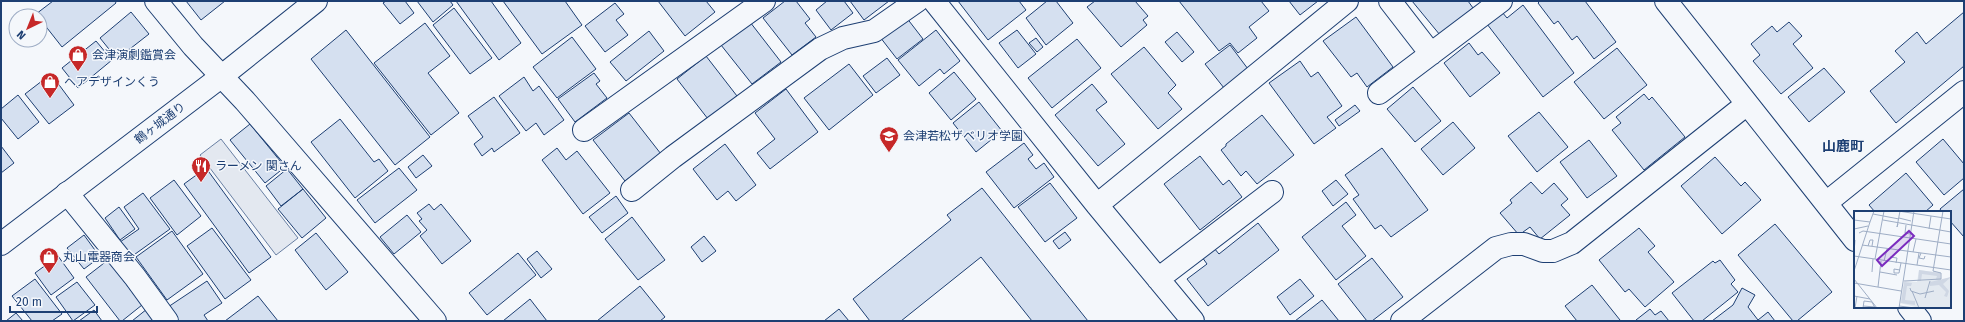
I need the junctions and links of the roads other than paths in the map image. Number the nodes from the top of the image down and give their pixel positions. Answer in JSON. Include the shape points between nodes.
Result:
{"nodes":[{"id":1,"x":156,"y":1,"type":"edge"},
{"id":2,"x":316,"y":1,"type":"edge"},
{"id":3,"x":764,"y":1,"type":"edge"},
{"id":4,"x":917,"y":1,"type":"edge"},
{"id":5,"x":934,"y":1,"type":"edge"},
{"id":6,"x":1346,"y":1,"type":"edge"},
{"id":7,"x":1390,"y":1,"type":"edge"},
{"id":8,"x":1501,"y":1,"type":"edge"},
{"id":9,"x":1666,"y":1,"type":"edge"},
{"id":10,"x":1431,"y":54,"type":"junction"},
{"id":11,"x":222,"y":76,"type":"junction"},
{"id":12,"x":1964,"y":92,"type":"edge"},
{"id":13,"x":1378,"y":94,"type":"dead end"},
{"id":14,"x":1747,"y":104,"type":"junction"},
{"id":15,"x":584,"y":130,"type":"dead end"},
{"id":16,"x":632,"y":190,"type":"dead end"},
{"id":17,"x":1272,"y":192,"type":"dead end"},
{"id":18,"x":67,"y":193,"type":"junction"},
{"id":19,"x":1826,"y":203,"type":"junction"},
{"id":20,"x":1097,"y":205,"type":"junction"},
{"id":21,"x":1854,"y":239,"type":"edge"},
{"id":22,"x":1,"y":244,"type":"edge"},
{"id":23,"x":1158,"y":279,"type":"junction"},
{"id":24,"x":1910,"y":308,"type":"edge"},
{"id":25,"x":167,"y":321,"type":"edge"},
{"id":26,"x":435,"y":321,"type":"edge"},
{"id":27,"x":1193,"y":321,"type":"edge"},
{"id":28,"x":1402,"y":321,"type":"edge"},
{"id":29,"x":1920,"y":321,"type":"edge"}],
"edges":[{"from":1,"to":11,"type":"main road"},
{"from":2,"to":11,"type":"main road","name":"鶴ヶ城通り"},
{"from":3,"to":15,"type":"main road"},
{"from":4,"to":16,"type":"main road","via":[[874,31],[843,38],[820,48]]},
{"from":5,"to":20,"type":"main road"},
{"from":6,"to":20,"type":"main road"},
{"from":7,"to":10,"type":"main road"},
{"from":8,"to":10,"type":"main road"},
{"from":9,"to":14,"type":"main road"},
{"from":10,"to":13,"type":"main road"},
{"from":11,"to":18,"type":"main road","name":"鶴ヶ城通り"},
{"from":11,"to":26,"type":"main road"},
{"from":12,"to":19,"type":"main road"},
{"from":14,"to":19,"type":"main road"},
{"from":14,"to":28,"type":"main road","via":[[1572,243],[1553,251],[1543,251],[1524,244],[1496,248]]},
{"from":17,"to":23,"type":"main road"},
{"from":18,"to":22,"type":"main road","name":"鶴ヶ城通り"},
{"from":18,"to":25,"type":"main road"},
{"from":19,"to":21,"type":"main road"},
{"from":20,"to":23,"type":"main road"},
{"from":23,"to":27,"type":"main road"},
{"from":24,"to":29,"type":"main road"}]}
